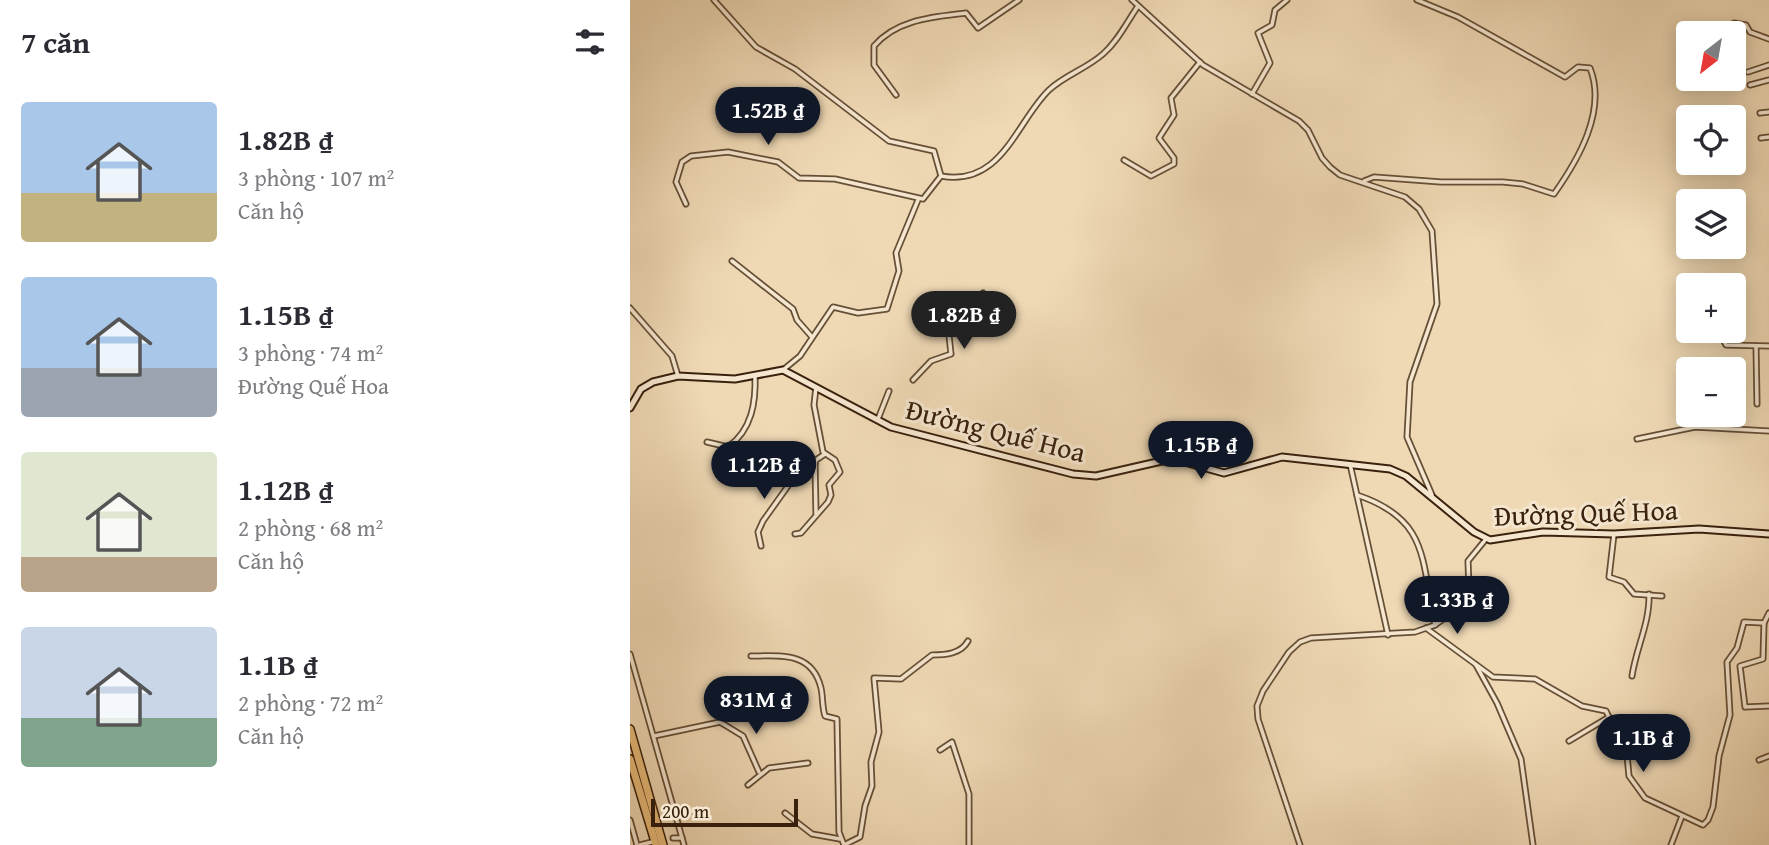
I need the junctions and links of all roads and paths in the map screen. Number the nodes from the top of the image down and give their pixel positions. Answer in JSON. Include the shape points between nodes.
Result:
{"nodes":[{"id":1,"x":714,"y":0,"type":"edge"},
{"id":2,"x":1019,"y":0,"type":"edge"},
{"id":3,"x":1132,"y":0,"type":"edge"},
{"id":4,"x":1287,"y":0,"type":"edge"},
{"id":5,"x":1417,"y":0,"type":"edge"},
{"id":6,"x":1138,"y":6,"type":"junction"},
{"id":7,"x":1746,"y":28,"type":"edge"},
{"id":8,"x":1769,"y":39,"type":"edge"},
{"id":9,"x":1199,"y":62,"type":"junction"},
{"id":10,"x":1769,"y":65,"type":"edge"},
{"id":11,"x":1748,"y":72,"type":"dead end"},
{"id":12,"x":1769,"y":80,"type":"edge"},
{"id":13,"x":1750,"y":85,"type":"dead end"},
{"id":14,"x":1252,"y":94,"type":"junction"},
{"id":15,"x":896,"y":95,"type":"dead end"},
{"id":16,"x":1769,"y":112,"type":"edge"},
{"id":17,"x":1760,"y":113,"type":"dead end"},
{"id":18,"x":1769,"y":137,"type":"edge"},
{"id":19,"x":1761,"y":138,"type":"dead end"},
{"id":20,"x":1124,"y":160,"type":"dead end"},
{"id":21,"x":941,"y":176,"type":"junction"},
{"id":22,"x":1364,"y":181,"type":"junction"},
{"id":23,"x":918,"y":200,"type":"junction"},
{"id":24,"x":686,"y":204,"type":"dead end"},
{"id":25,"x":732,"y":261,"type":"dead end"},
{"id":26,"x":983,"y":293,"type":"dead end"},
{"id":27,"x":630,"y":308,"type":"edge"},
{"id":28,"x":812,"y":337,"type":"junction"},
{"id":29,"x":1725,"y":343,"type":"edge"},
{"id":30,"x":1756,"y":346,"type":"junction"},
{"id":31,"x":1769,"y":346,"type":"edge"},
{"id":32,"x":783,"y":370,"type":"junction"},
{"id":33,"x":755,"y":375,"type":"junction"},
{"id":34,"x":678,"y":376,"type":"junction"},
{"id":35,"x":913,"y":380,"type":"dead end"},
{"id":36,"x":816,"y":386,"type":"junction"},
{"id":37,"x":889,"y":391,"type":"dead end"},
{"id":38,"x":1758,"y":404,"type":"dead end"},
{"id":39,"x":630,"y":408,"type":"edge"},
{"id":40,"x":877,"y":421,"type":"junction"},
{"id":41,"x":1769,"y":431,"type":"edge"},
{"id":42,"x":1637,"y":439,"type":"dead end"},
{"id":43,"x":707,"y":442,"type":"dead end"},
{"id":44,"x":825,"y":454,"type":"junction"},
{"id":45,"x":1350,"y":462,"type":"junction"},
{"id":46,"x":815,"y":464,"type":"junction"},
{"id":47,"x":803,"y":465,"type":"dead end"},
{"id":48,"x":792,"y":477,"type":"junction"},
{"id":49,"x":1357,"y":495,"type":"junction"},
{"id":50,"x":1434,"y":500,"type":"junction"},
{"id":51,"x":816,"y":514,"type":"junction"},
{"id":52,"x":795,"y":534,"type":"dead end"},
{"id":53,"x":1614,"y":534,"type":"junction"},
{"id":54,"x":1769,"y":534,"type":"edge"},
{"id":55,"x":1486,"y":539,"type":"junction"},
{"id":56,"x":761,"y":546,"type":"dead end"},
{"id":57,"x":1649,"y":594,"type":"junction"},
{"id":58,"x":1662,"y":596,"type":"dead end"},
{"id":59,"x":1769,"y":613,"type":"edge"},
{"id":60,"x":1764,"y":623,"type":"junction"},
{"id":61,"x":1435,"y":625,"type":"junction"},
{"id":62,"x":1426,"y":628,"type":"junction"},
{"id":63,"x":1388,"y":635,"type":"junction"},
{"id":64,"x":968,"y":641,"type":"dead end"},
{"id":65,"x":630,"y":654,"type":"edge"},
{"id":66,"x":751,"y":656,"type":"dead end"},
{"id":67,"x":1475,"y":663,"type":"junction"},
{"id":68,"x":1632,"y":676,"type":"dead end"},
{"id":69,"x":1769,"y":706,"type":"edge"},
{"id":70,"x":1609,"y":717,"type":"junction"},
{"id":71,"x":630,"y":729,"type":"edge"},
{"id":72,"x":654,"y":736,"type":"junction"},
{"id":73,"x":1569,"y":741,"type":"dead end"},
{"id":74,"x":940,"y":750,"type":"dead end"},
{"id":75,"x":1769,"y":756,"type":"edge"},
{"id":76,"x":630,"y":759,"type":"edge"},
{"id":77,"x":1759,"y":760,"type":"dead end"},
{"id":78,"x":808,"y":763,"type":"dead end"},
{"id":79,"x":760,"y":772,"type":"junction"},
{"id":80,"x":748,"y":785,"type":"dead end"},
{"id":81,"x":785,"y":813,"type":"dead end"},
{"id":82,"x":1682,"y":816,"type":"junction"},
{"id":83,"x":630,"y":820,"type":"edge"},
{"id":84,"x":673,"y":838,"type":"dead end"},
{"id":85,"x":682,"y":838,"type":"junction"},
{"id":86,"x":840,"y":839,"type":"junction"},
{"id":87,"x":654,"y":844,"type":"edge"},
{"id":88,"x":639,"y":845,"type":"edge"},
{"id":89,"x":663,"y":845,"type":"edge"},
{"id":90,"x":684,"y":845,"type":"edge"},
{"id":91,"x":844,"y":845,"type":"edge"},
{"id":92,"x":969,"y":845,"type":"edge"},
{"id":93,"x":1300,"y":845,"type":"edge"},
{"id":94,"x":1533,"y":845,"type":"edge"},
{"id":95,"x":1671,"y":845,"type":"edge"}],
"edges":[{"from":1,"to":21,"type":"street","via":[[752,44],[806,77],[889,141],[934,151]]},
{"from":2,"to":15,"type":"street","via":[[978,27],[966,13],[930,16],[886,35],[874,46],[874,65]]},
{"from":3,"to":6,"type":"street"},
{"from":4,"to":14,"type":"street","via":[[1275,10],[1272,25],[1258,33],[1270,63]]},
{"from":5,"to":22,"type":"street","via":[[1458,17],[1565,77],[1574,69],[1589,67],[1595,96],[1586,139],[1554,194],[1503,182],[1374,177]]},
{"from":6,"to":9,"type":"street"},
{"from":6,"to":21,"type":"street","via":[[1104,53],[1050,89],[992,164],[969,174]]},
{"from":7,"to":8,"type":"street"},
{"from":9,"to":14,"type":"street"},
{"from":9,"to":20,"type":"street","via":[[1171,98],[1174,115],[1159,138],[1174,163],[1151,176]]},
{"from":10,"to":11,"type":"street"},
{"from":12,"to":13,"type":"street"},
{"from":14,"to":22,"type":"street","via":[[1304,125],[1322,158],[1335,171]]},
{"from":16,"to":17,"type":"street"},
{"from":18,"to":19,"type":"street"},
{"from":21,"to":23,"type":"street"},
{"from":22,"to":50,"type":"street","via":[[1413,202],[1426,219],[1434,242],[1437,304],[1410,382],[1407,437]]},
{"from":23,"to":24,"type":"street","via":[[835,178],[799,178],[778,162],[727,152],[691,156],[682,162],[676,182]]},
{"from":23,"to":28,"type":"street","via":[[896,254],[899,271],[887,309],[858,313],[833,307]]},
{"from":25,"to":28,"type":"street","via":[[793,309]]},
{"from":26,"to":35,"type":"street","via":[[948,326],[951,354],[931,361]]},
{"from":27,"to":34,"type":"street","via":[[669,352]]},
{"from":28,"to":32,"type":"street","via":[[800,356]]},
{"from":29,"to":30,"type":"street"},
{"from":30,"to":31,"type":"street"},
{"from":30,"to":38,"type":"street"},
{"from":32,"to":33,"type":"street"},
{"from":32,"to":36,"type":"street","name":"Đường Quế Hoa"},
{"from":33,"to":34,"type":"street","via":[[723,380]]},
{"from":33,"to":43,"type":"street","via":[[755,395],[745,431],[728,447]]},
{"from":34,"to":39,"type":"street","via":[[645,385]]},
{"from":36,"to":40,"type":"street","name":"Đường Quế Hoa"},
{"from":36,"to":44,"type":"street","via":[[814,405]]},
{"from":37,"to":40,"type":"street"},
{"from":40,"to":45,"type":"street","name":"Đường Quế Hoa","via":[[1086,476],[1166,460],[1224,473],[1282,457]]},
{"from":41,"to":42,"type":"street","via":[[1695,427]]},
{"from":44,"to":46,"type":"street"},
{"from":44,"to":51,"type":"street","via":[[835,460],[840,472],[829,485],[828,502]]},
{"from":45,"to":49,"type":"street"},
{"from":45,"to":50,"type":"street","name":"Đường Quế Hoa","via":[[1398,472]]},
{"from":46,"to":48,"type":"street"},
{"from":46,"to":51,"type":"street"},
{"from":47,"to":48,"type":"street"},
{"from":48,"to":56,"type":"street","via":[[758,532]]},
{"from":49,"to":61,"type":"street","via":[[1386,506],[1413,530]]},
{"from":49,"to":63,"type":"street"},
{"from":50,"to":55,"type":"street","name":"Đường Quế Hoa"},
{"from":51,"to":52,"type":"street"},
{"from":53,"to":54,"type":"street","name":"Đường Quế Hoa","via":[[1699,528]]},
{"from":53,"to":55,"type":"street","name":"Đường Quế Hoa","via":[[1543,531],[1498,541]]},
{"from":53,"to":57,"type":"street","via":[[1609,577],[1624,582],[1634,594]]},
{"from":55,"to":61,"type":"street","via":[[1468,561],[1466,599]]},
{"from":57,"to":58,"type":"street"},
{"from":57,"to":68,"type":"street","via":[[1650,615]]},
{"from":59,"to":60,"type":"street"},
{"from":60,"to":69,"type":"street","via":[[1763,659],[1740,666],[1745,707]]},
{"from":60,"to":82,"type":"street","via":[[1744,622],[1737,648],[1727,662],[1730,715],[1708,820],[1703,825]]},
{"from":61,"to":62,"type":"street"},
{"from":62,"to":63,"type":"street"},
{"from":62,"to":67,"type":"street"},
{"from":63,"to":93,"type":"street","via":[[1305,639],[1289,652],[1259,699],[1258,719]]},
{"from":64,"to":91,"type":"street","via":[[957,651],[932,655],[901,679],[874,678],[880,732],[871,762],[872,786],[860,837]]},
{"from":65,"to":72,"type":"street"},
{"from":66,"to":86,"type":"street","via":[[788,655],[816,674],[825,716],[835,716],[838,723]]},
{"from":67,"to":70,"type":"street","via":[[1493,677],[1542,681],[1582,706],[1606,711]]},
{"from":67,"to":94,"type":"street","via":[[1521,759]]},
{"from":70,"to":73,"type":"street"},
{"from":70,"to":82,"type":"street","via":[[1627,755],[1629,776],[1647,800]]},
{"from":71,"to":89,"type":"highway"},
{"from":72,"to":79,"type":"street","via":[[720,722],[743,736]]},
{"from":72,"to":85,"type":"street"},
{"from":74,"to":92,"type":"street","via":[[952,742],[963,769],[969,794]]},
{"from":75,"to":77,"type":"street"},
{"from":76,"to":87,"type":"highway"},
{"from":78,"to":79,"type":"street"},
{"from":79,"to":80,"type":"street"},
{"from":81,"to":86,"type":"street","via":[[812,834]]},
{"from":82,"to":95,"type":"street"},
{"from":83,"to":88,"type":"street"},
{"from":84,"to":85,"type":"street"},
{"from":85,"to":90,"type":"street"},
{"from":86,"to":91,"type":"street"},
{"from":87,"to":88,"type":"street"}]}
